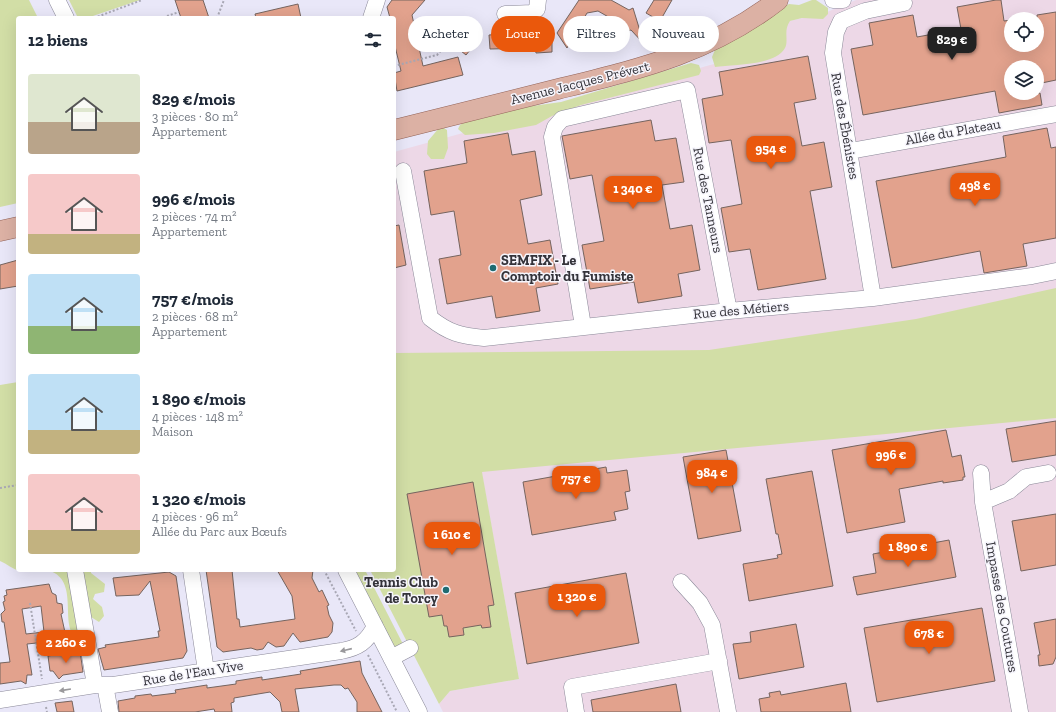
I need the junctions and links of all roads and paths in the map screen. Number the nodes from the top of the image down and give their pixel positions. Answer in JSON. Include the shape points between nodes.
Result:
{"nodes":[{"id":1,"x":57,"y":0,"type":"edge"},
{"id":2,"x":142,"y":0,"type":"edge"},
{"id":3,"x":224,"y":0,"type":"edge"},
{"id":4,"x":377,"y":0,"type":"edge"},
{"id":5,"x":538,"y":0,"type":"edge"},
{"id":6,"x":778,"y":0,"type":"edge"},
{"id":7,"x":833,"y":0,"type":"edge"},
{"id":8,"x":843,"y":0,"type":"edge"},
{"id":9,"x":904,"y":2,"type":"dead end"},
{"id":10,"x":179,"y":12,"type":"dead end"},
{"id":11,"x":505,"y":14,"type":"dead end"},
{"id":12,"x":65,"y":16,"type":"edge"},
{"id":13,"x":99,"y":16,"type":"edge"},
{"id":14,"x":167,"y":16,"type":"dead end"},
{"id":15,"x":218,"y":16,"type":"edge"},
{"id":16,"x":372,"y":16,"type":"edge"},
{"id":17,"x":440,"y":52,"type":"edge"},
{"id":18,"x":396,"y":65,"type":"edge"},
{"id":19,"x":1056,"y":114,"type":"edge"},
{"id":20,"x":396,"y":130,"type":"edge"},
{"id":21,"x":850,"y":151,"type":"junction"},
{"id":22,"x":403,"y":171,"type":"dead end"},
{"id":23,"x":16,"y":227,"type":"edge"},
{"id":24,"x":0,"y":231,"type":"edge"},
{"id":25,"x":1056,"y":271,"type":"edge"},
{"id":26,"x":873,"y":298,"type":"junction"},
{"id":27,"x":729,"y":311,"type":"junction"},
{"id":28,"x":584,"y":326,"type":"junction"},
{"id":29,"x":981,"y":473,"type":"dead end"},
{"id":30,"x":1048,"y":473,"type":"dead end"},
{"id":31,"x":16,"y":485,"type":"edge"},
{"id":32,"x":0,"y":488,"type":"edge"},
{"id":33,"x":983,"y":502,"type":"junction"},
{"id":34,"x":75,"y":572,"type":"edge"},
{"id":35,"x":191,"y":572,"type":"edge"},
{"id":36,"x":347,"y":572,"type":"edge"},
{"id":37,"x":681,"y":582,"type":"dead end"},
{"id":38,"x":30,"y":603,"type":"dead end"},
{"id":39,"x":375,"y":626,"type":"junction"},
{"id":40,"x":410,"y":648,"type":"dead end"},
{"id":41,"x":391,"y":658,"type":"junction"},
{"id":42,"x":719,"y":661,"type":"junction"},
{"id":43,"x":206,"y":671,"type":"junction"},
{"id":44,"x":100,"y":685,"type":"junction"},
{"id":45,"x":44,"y":693,"type":"junction"},
{"id":46,"x":0,"y":700,"type":"edge"},
{"id":47,"x":47,"y":712,"type":"edge"},
{"id":48,"x":110,"y":712,"type":"edge"},
{"id":49,"x":418,"y":712,"type":"edge"},
{"id":50,"x":576,"y":712,"type":"edge"},
{"id":51,"x":728,"y":712,"type":"edge"},
{"id":52,"x":1020,"y":712,"type":"edge"}],
"edges":[{"from":1,"to":12,"type":"street"},
{"from":2,"to":13,"type":"path"},
{"from":3,"to":15,"type":"path"},
{"from":4,"to":16,"type":"street"},
{"from":5,"to":11,"type":"street","via":[[538,9],[532,13]]},
{"from":6,"to":20,"type":"main road","name":"Avenue Jacques Prévert","via":[[706,45],[678,56],[628,72]]},
{"from":7,"to":8,"type":"street"},
{"from":9,"to":21,"type":"street","name":"Rue des Ébénistes","via":[[852,16],[841,21],[836,32],[833,53]]},
{"from":10,"to":14,"type":"path"},
{"from":17,"to":18,"type":"path","via":[[437,55]]},
{"from":19,"to":21,"type":"street","name":"Allée du Plateau"},
{"from":21,"to":26,"type":"street","name":"Rue des Ébénistes"},
{"from":22,"to":28,"type":"street","name":"Rue des Métiers","via":[[430,318],[447,331],[484,338]]},
{"from":23,"to":24,"type":"main road"},
{"from":25,"to":26,"type":"street","name":"Rue des Métiers"},
{"from":26,"to":27,"type":"street","name":"Rue des Métiers"},
{"from":27,"to":28,"type":"street","name":"Rue des Métiers"},
{"from":27,"to":28,"type":"street","name":"Rue des Tanneurs","via":[[687,90],[562,119],[555,127],[552,138]]},
{"from":29,"to":33,"type":"street","name":"Impasse des Coutures"},
{"from":30,"to":33,"type":"street","via":[[1026,477],[1009,491]]},
{"from":31,"to":32,"type":"path"},
{"from":33,"to":52,"type":"street","name":"Impasse des Coutures"},
{"from":34,"to":44,"type":"street"},
{"from":35,"to":43,"type":"street"},
{"from":36,"to":39,"type":"street"},
{"from":37,"to":42,"type":"street","via":[[700,603],[712,625]]},
{"from":38,"to":45,"type":"path"},
{"from":39,"to":41,"type":"street"},
{"from":39,"to":43,"type":"street","name":"Rue de l'Eau Vive","one_way":true,"via":[[362,644],[350,649]]},
{"from":40,"to":41,"type":"street"},
{"from":41,"to":49,"type":"street"},
{"from":42,"to":50,"type":"street","via":[[572,687]]},
{"from":42,"to":51,"type":"street"},
{"from":43,"to":44,"type":"street","name":"Rue de l'Eau Vive"},
{"from":44,"to":45,"type":"street","name":"Rue de l'Eau Vive","one_way":true},
{"from":44,"to":48,"type":"street"},
{"from":45,"to":46,"type":"street","name":"Rue de l'Eau Vive"},
{"from":45,"to":47,"type":"path"}]}
